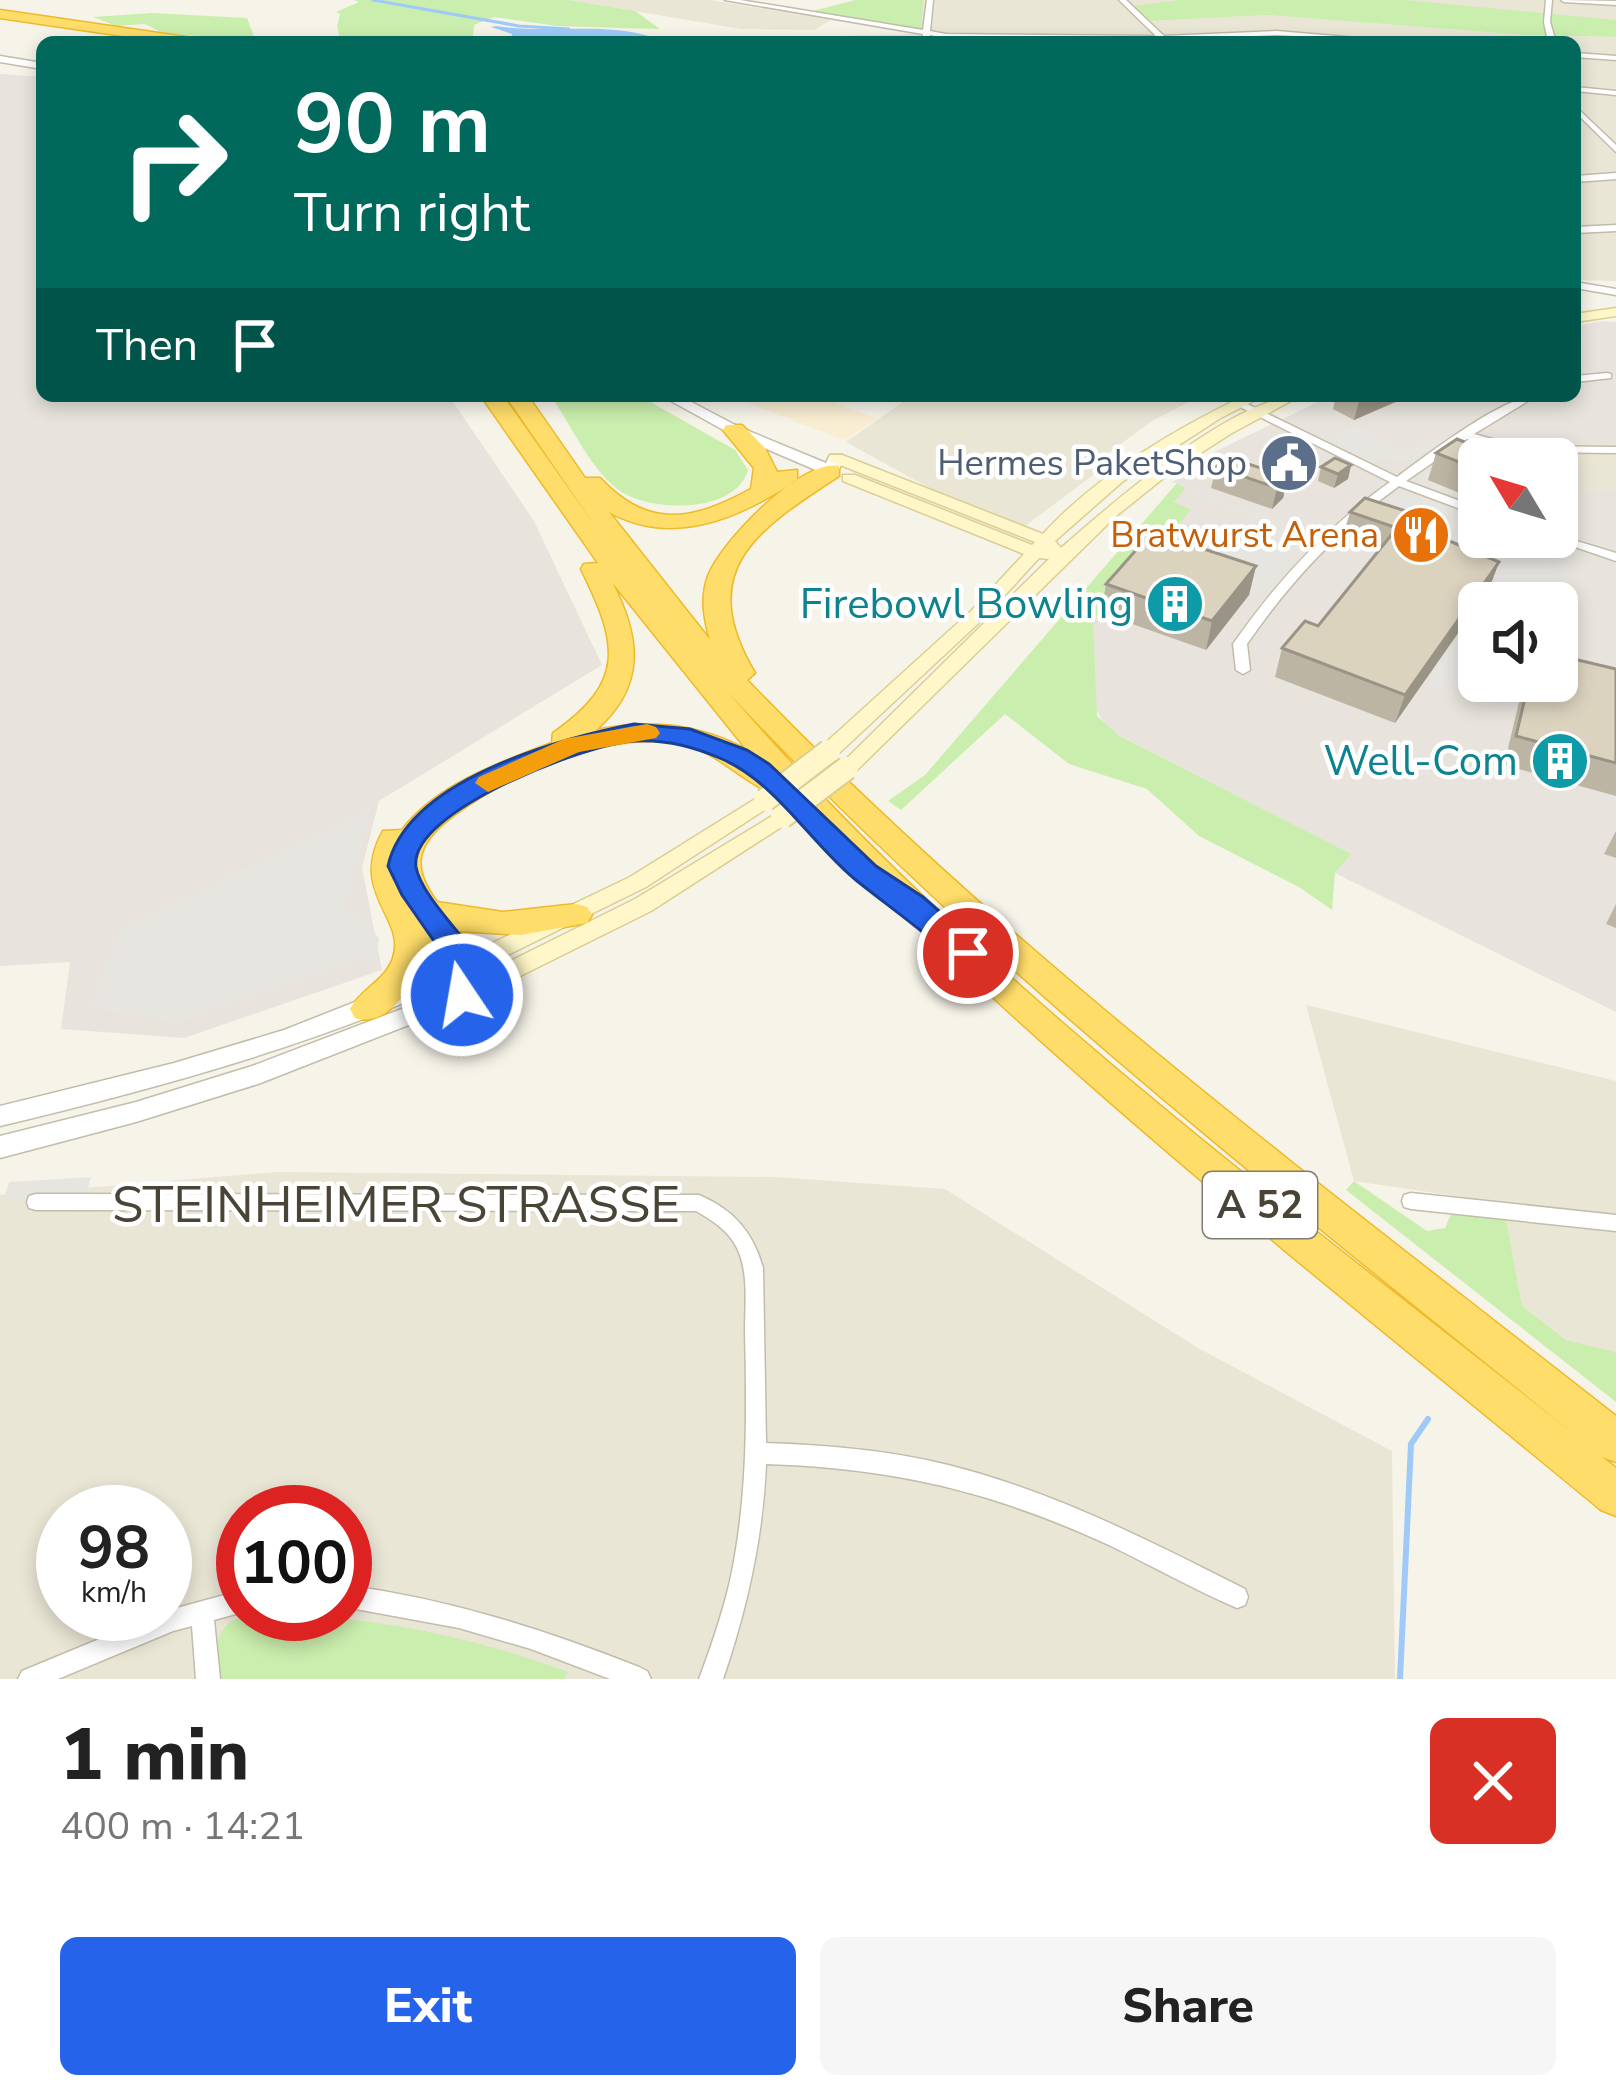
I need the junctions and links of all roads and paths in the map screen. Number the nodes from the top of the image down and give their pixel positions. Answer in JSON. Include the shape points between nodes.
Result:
{"nodes":[{"id":1,"x":728,"y":0,"type":"edge"},
{"id":2,"x":930,"y":0,"type":"edge"},
{"id":3,"x":1122,"y":0,"type":"edge"},
{"id":4,"x":1549,"y":0,"type":"edge"},
{"id":5,"x":1564,"y":0,"type":"edge"},
{"id":6,"x":1616,"y":3,"type":"edge"},
{"id":7,"x":0,"y":14,"type":"edge"},
{"id":8,"x":0,"y":27,"type":"edge"},
{"id":9,"x":152,"y":36,"type":"edge"},
{"id":10,"x":917,"y":36,"type":"edge"},
{"id":11,"x":927,"y":36,"type":"edge"},
{"id":12,"x":1160,"y":36,"type":"edge"},
{"id":13,"x":1550,"y":36,"type":"edge"},
{"id":14,"x":28,"y":37,"type":"dead end"},
{"id":15,"x":1581,"y":55,"type":"edge"},
{"id":16,"x":1616,"y":58,"type":"edge"},
{"id":17,"x":0,"y":62,"type":"edge"},
{"id":18,"x":36,"y":67,"type":"edge"},
{"id":19,"x":1581,"y":90,"type":"edge"},
{"id":20,"x":1616,"y":93,"type":"edge"},
{"id":21,"x":1581,"y":115,"type":"edge"},
{"id":22,"x":1581,"y":127,"type":"edge"},
{"id":23,"x":1592,"y":128,"type":"junction"},
{"id":24,"x":1616,"y":151,"type":"edge"},
{"id":25,"x":1616,"y":176,"type":"edge"},
{"id":26,"x":1581,"y":179,"type":"edge"},
{"id":27,"x":1616,"y":228,"type":"edge"},
{"id":28,"x":1581,"y":230,"type":"edge"},
{"id":29,"x":1581,"y":286,"type":"edge"},
{"id":30,"x":1616,"y":292,"type":"edge"},
{"id":31,"x":1616,"y":302,"type":"edge"},
{"id":32,"x":1581,"y":306,"type":"edge"},
{"id":33,"x":1616,"y":312,"type":"edge"},
{"id":34,"x":1581,"y":317,"type":"edge"},
{"id":35,"x":1607,"y":376,"type":"dead end"},
{"id":36,"x":1581,"y":378,"type":"edge"},
{"id":37,"x":496,"y":402,"type":"edge"},
{"id":38,"x":521,"y":402,"type":"edge"},
{"id":39,"x":680,"y":402,"type":"edge"},
{"id":40,"x":707,"y":402,"type":"edge"},
{"id":41,"x":1243,"y":402,"type":"edge"},
{"id":42,"x":1521,"y":402,"type":"edge"},
{"id":43,"x":734,"y":430,"type":"junction"},
{"id":44,"x":543,"y":431,"type":"junction"},
{"id":45,"x":1466,"y":435,"type":"junction"},
{"id":46,"x":1616,"y":450,"type":"edge"},
{"id":47,"x":827,"y":464,"type":"junction"},
{"id":48,"x":1397,"y":481,"type":"junction"},
{"id":49,"x":554,"y":490,"type":"junction"},
{"id":50,"x":758,"y":497,"type":"junction"},
{"id":51,"x":1458,"y":504,"type":"edge"},
{"id":52,"x":1578,"y":545,"type":"edge"},
{"id":53,"x":1047,"y":550,"type":"junction"},
{"id":54,"x":1616,"y":557,"type":"edge"},
{"id":55,"x":1244,"y":670,"type":"dead end"},
{"id":56,"x":796,"y":752,"type":"junction"},
{"id":57,"x":774,"y":809,"type":"junction"},
{"id":58,"x":913,"y":904,"type":"junction"},
{"id":59,"x":576,"y":915,"type":"junction"},
{"id":60,"x":421,"y":922,"type":"junction"},
{"id":61,"x":457,"y":979,"type":"junction"},
{"id":62,"x":367,"y":1009,"type":"junction"},
{"id":63,"x":0,"y":1116,"type":"edge"},
{"id":64,"x":0,"y":1147,"type":"edge"},
{"id":65,"x":36,"y":1202,"type":"dead end"},
{"id":66,"x":1411,"y":1202,"type":"dead end"},
{"id":67,"x":1616,"y":1222,"type":"edge"},
{"id":68,"x":1616,"y":1442,"type":"edge"},
{"id":69,"x":758,"y":1453,"type":"junction"},
{"id":70,"x":1616,"y":1495,"type":"edge"},
{"id":71,"x":1237,"y":1597,"type":"dead end"},
{"id":72,"x":372,"y":1599,"type":"edge"},
{"id":73,"x":216,"y":1607,"type":"edge"},
{"id":74,"x":202,"y":1611,"type":"junction"},
{"id":75,"x":30,"y":1679,"type":"edge"},
{"id":76,"x":208,"y":1679,"type":"edge"},
{"id":77,"x":639,"y":1679,"type":"edge"},
{"id":78,"x":711,"y":1679,"type":"edge"}],
"edges":[{"from":1,"to":10,"type":"street"},
{"from":2,"to":11,"type":"street"},
{"from":3,"to":12,"type":"street"},
{"from":4,"to":13,"type":"street"},
{"from":5,"to":6,"type":"street"},
{"from":7,"to":9,"type":"highway"},
{"from":8,"to":14,"type":"highway"},
{"from":15,"to":16,"type":"street"},
{"from":17,"to":18,"type":"street"},
{"from":19,"to":20,"type":"street"},
{"from":21,"to":23,"type":"street"},
{"from":22,"to":23,"type":"street"},
{"from":23,"to":24,"type":"street"},
{"from":25,"to":26,"type":"street"},
{"from":27,"to":28,"type":"street"},
{"from":29,"to":30,"type":"street"},
{"from":31,"to":32,"type":"main road"},
{"from":33,"to":34,"type":"main road"},
{"from":35,"to":36,"type":"street"},
{"from":37,"to":49,"type":"highway","number":"A 52"},
{"from":38,"to":44,"type":"highway","number":"A 52"},
{"from":39,"to":43,"type":"street"},
{"from":40,"to":47,"type":"street"},
{"from":41,"to":48,"type":"street"},
{"from":41,"to":53,"type":"main road","via":[[1117,479]]},
{"from":42,"to":45,"type":"street"},
{"from":43,"to":47,"type":"street"},
{"from":43,"to":50,"type":"highway","via":[[767,466]]},
{"from":44,"to":50,"type":"highway","via":[[600,495],[645,519],[700,520]]},
{"from":44,"to":56,"type":"highway","number":"A 52","via":[[624,551]]},
{"from":45,"to":46,"type":"street","via":[[1518,449]]},
{"from":45,"to":48,"type":"street"},
{"from":47,"to":50,"type":"highway"},
{"from":47,"to":53,"type":"main road"},
{"from":47,"to":56,"type":"highway","via":[[749,532],[716,578],[724,650]]},
{"from":48,"to":51,"type":"street"},
{"from":48,"to":55,"type":"street","via":[[1286,579],[1240,644]]},
{"from":49,"to":58,"type":"highway","number":"A 52","via":[[720,701]]},
{"from":49,"to":60,"type":"highway","via":[[610,599],[625,639],[624,673],[589,724],[410,818],[382,866],[386,891]]},
{"from":52,"to":54,"type":"street"},
{"from":53,"to":57,"type":"main road","bridge":true},
{"from":53,"to":57,"type":"main road","bridge":true,"via":[[922,701],[848,768]]},
{"from":56,"to":68,"type":"highway","number":"A 52","via":[[1206,1114]]},
{"from":57,"to":59,"type":"main road"},
{"from":57,"to":61,"type":"main road","via":[[643,905]]},
{"from":58,"to":60,"type":"highway","via":[[866,873],[738,756],[690,737],[634,732],[573,745],[428,817],[402,866]]},
{"from":58,"to":70,"type":"highway","number":"A 52","via":[[1190,1147]]},
{"from":59,"to":60,"type":"highway","via":[[506,927]]},
{"from":59,"to":61,"type":"main road"},
{"from":60,"to":61,"type":"highway"},
{"from":60,"to":62,"type":"highway","via":[[399,980]]},
{"from":61,"to":62,"type":"street"},
{"from":61,"to":64,"type":"street","via":[[258,1074]]},
{"from":62,"to":63,"type":"street","via":[[137,1084]]},
{"from":65,"to":69,"type":"street","name":"STEINHEIMER STRASSE","via":[[699,1203],[731,1221],[753,1268]]},
{"from":66,"to":67,"type":"street"},
{"from":69,"to":71,"type":"street","via":[[847,1454],[967,1477],[1116,1534]]},
{"from":69,"to":78,"type":"street","name":"STEINHEIMER STRASSE","via":[[747,1558]]},
{"from":72,"to":77,"type":"street","via":[[528,1633]]},
{"from":73,"to":74,"type":"street"},
{"from":74,"to":75,"type":"street"},
{"from":74,"to":76,"type":"street"}]}
